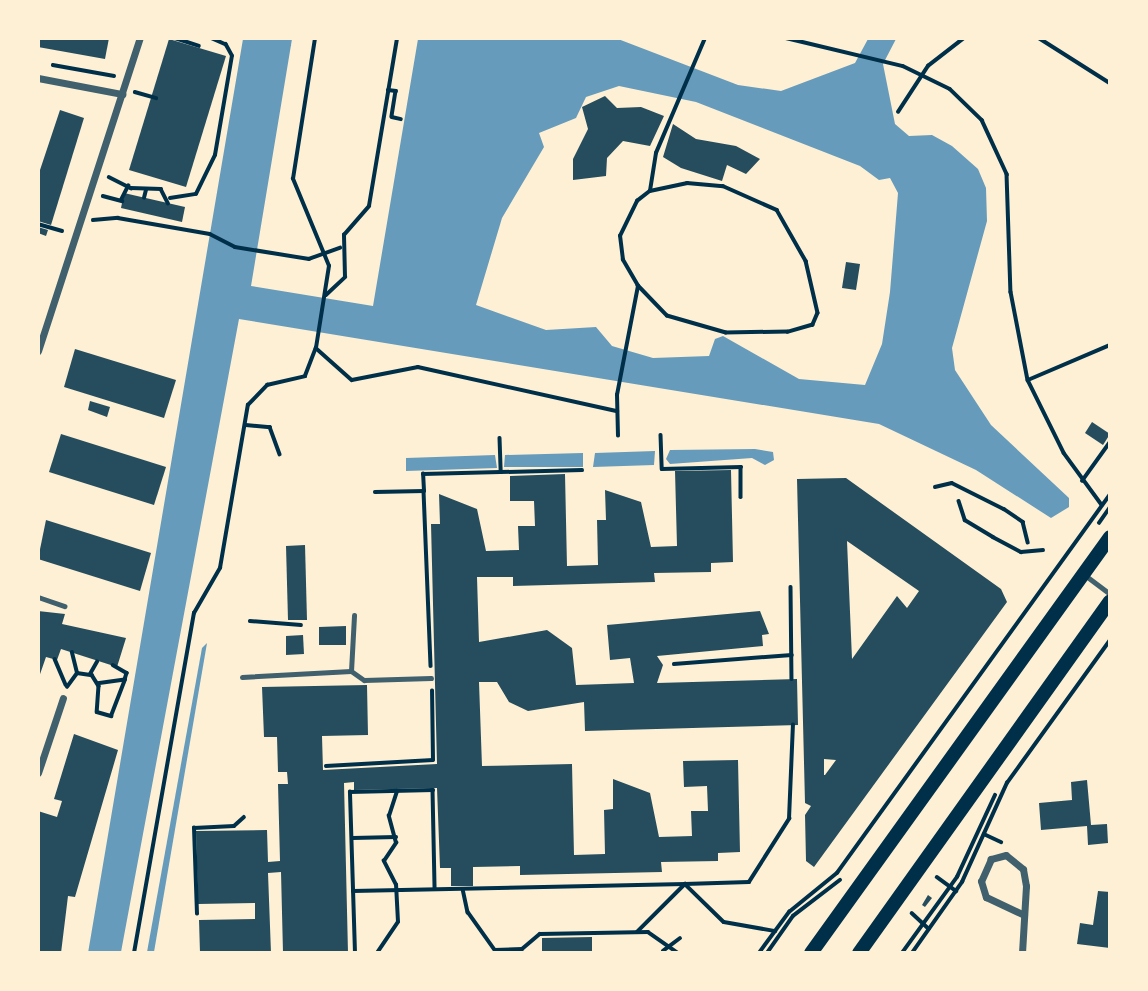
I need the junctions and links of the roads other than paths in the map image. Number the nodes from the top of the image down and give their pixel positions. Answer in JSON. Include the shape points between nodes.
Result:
{"nodes":[{"id":1,"x":140,"y":38,"type":"edge"},
{"id":2,"x":38,"y":78,"type":"edge"},
{"id":3,"x":122,"y":91,"type":"junction"},
{"id":4,"x":38,"y":315,"type":"edge"},
{"id":5,"x":48,"y":318,"type":"junction"},
{"id":6,"x":38,"y":352,"type":"edge"},
{"id":7,"x":1110,"y":537,"type":"edge"},
{"id":8,"x":1083,"y":574,"type":"junction"},
{"id":9,"x":1110,"y":594,"type":"edge"},
{"id":10,"x":38,"y":597,"type":"edge"},
{"id":11,"x":1110,"y":601,"type":"edge"},
{"id":12,"x":64,"y":606,"type":"dead end"},
{"id":13,"x":354,"y":615,"type":"dead end"},
{"id":14,"x":351,"y":671,"type":"junction"},
{"id":15,"x":242,"y":677,"type":"dead end"},
{"id":16,"x":431,"y":678,"type":"road end"},
{"id":17,"x":64,"y":694,"type":"road end"},
{"id":18,"x":38,"y":773,"type":"edge"},
{"id":19,"x":1024,"y":915,"type":"junction"},
{"id":20,"x":811,"y":953,"type":"edge"},
{"id":21,"x":859,"y":953,"type":"edge"},
{"id":22,"x":1022,"y":953,"type":"edge"}],
"edges":[{"from":1,"to":3,"type":"street"},
{"from":2,"to":3,"type":"street"},
{"from":3,"to":5,"type":"street"},
{"from":4,"to":5,"type":"street"},
{"from":5,"to":6,"type":"street"},
{"from":7,"to":8,"type":"main road"},
{"from":8,"to":9,"type":"lane"},
{"from":8,"to":20,"type":"main road"},
{"from":10,"to":12,"type":"lane"},
{"from":11,"to":21,"type":"main road"},
{"from":13,"to":14,"type":"lane"},
{"from":14,"to":15,"type":"lane"},
{"from":14,"to":16,"type":"lane","via":[[364,680]]},
{"from":17,"to":18,"type":"street"},
{"from":19,"to":19,"type":"street","via":[[1023,869],[1013,858],[991,859],[981,881],[986,897]]},
{"from":19,"to":22,"type":"street"}]}
